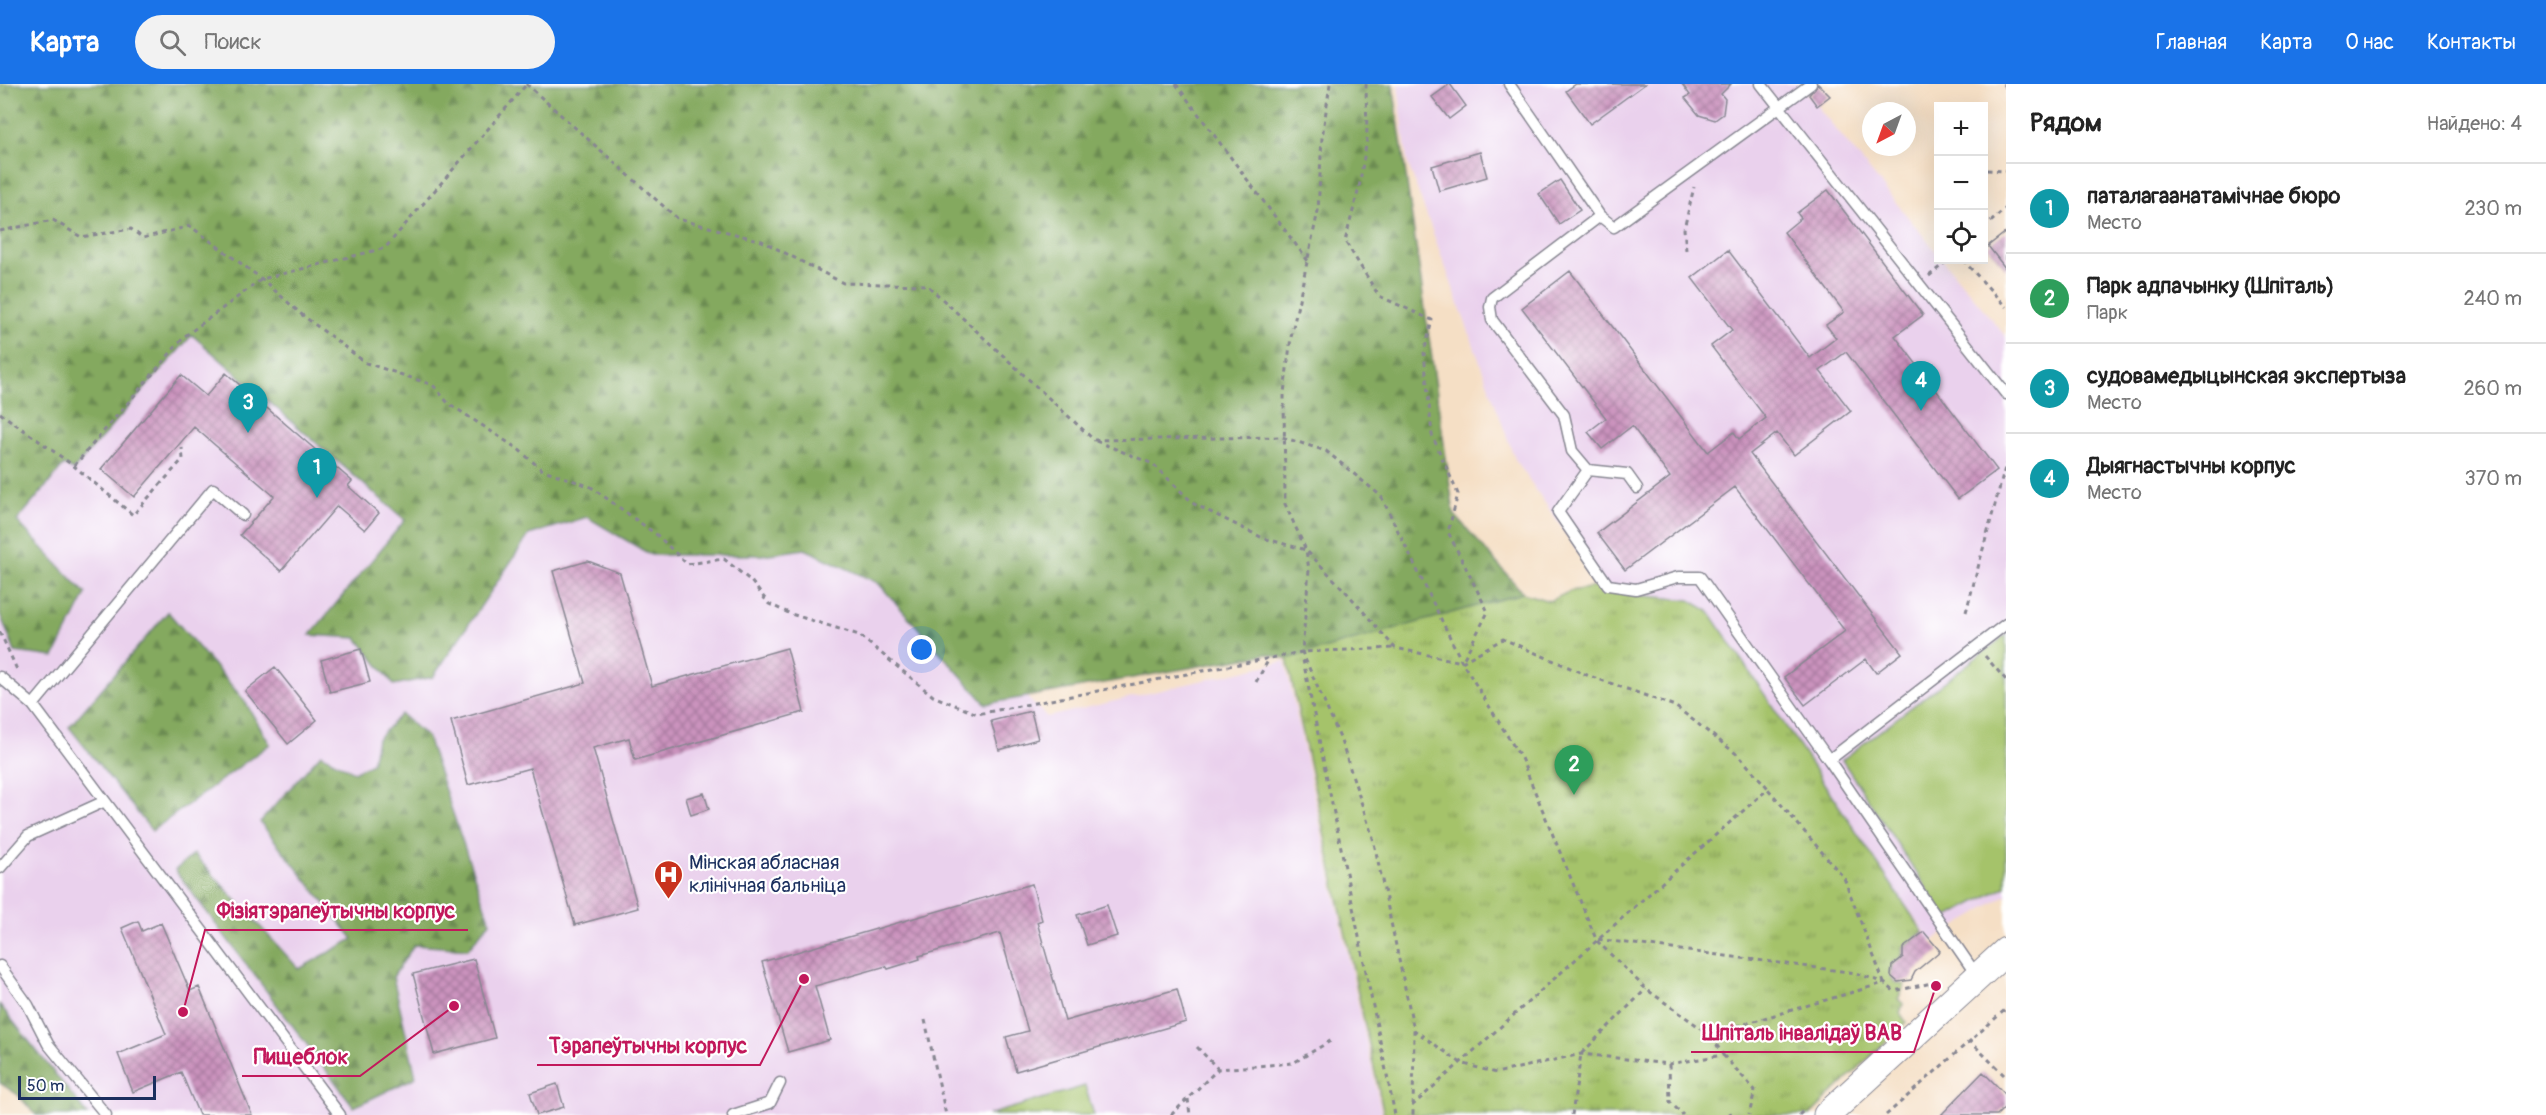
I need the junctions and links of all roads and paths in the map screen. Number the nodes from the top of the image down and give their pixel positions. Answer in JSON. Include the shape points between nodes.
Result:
{"nodes":[{"id":1,"x":526,"y":84,"type":"edge"},
{"id":2,"x":1176,"y":84,"type":"edge"},
{"id":3,"x":1330,"y":84,"type":"edge"},
{"id":4,"x":1366,"y":84,"type":"edge"},
{"id":5,"x":1509,"y":84,"type":"edge"},
{"id":6,"x":1761,"y":84,"type":"edge"},
{"id":7,"x":1811,"y":84,"type":"edge"},
{"id":8,"x":2003,"y":84,"type":"edge"},
{"id":9,"x":2006,"y":88,"type":"edge"},
{"id":10,"x":1779,"y":107,"type":"junction"},
{"id":11,"x":1699,"y":165,"type":"junction"},
{"id":12,"x":1988,"y":170,"type":"edge"},
{"id":13,"x":2006,"y":171,"type":"edge"},
{"id":14,"x":2006,"y":208,"type":"edge"},
{"id":15,"x":1600,"y":216,"type":"junction"},
{"id":16,"x":1988,"y":224,"type":"edge"},
{"id":17,"x":0,"y":231,"type":"edge"},
{"id":18,"x":1686,"y":250,"type":"dead end"},
{"id":19,"x":1308,"y":261,"type":"junction"},
{"id":20,"x":1943,"y":264,"type":"edge"},
{"id":21,"x":1967,"y":264,"type":"edge"},
{"id":22,"x":262,"y":279,"type":"junction"},
{"id":23,"x":1920,"y":283,"type":"junction"},
{"id":24,"x":2006,"y":307,"type":"edge"},
{"id":25,"x":2006,"y":394,"type":"edge"},
{"id":26,"x":0,"y":413,"type":"edge"},
{"id":27,"x":1282,"y":437,"type":"junction"},
{"id":28,"x":1094,"y":440,"type":"junction"},
{"id":29,"x":182,"y":448,"type":"dead end"},
{"id":30,"x":2006,"y":464,"type":"edge"},
{"id":31,"x":74,"y":466,"type":"junction"},
{"id":32,"x":1588,"y":470,"type":"junction"},
{"id":33,"x":1637,"y":488,"type":"dead end"},
{"id":34,"x":243,"y":515,"type":"dead end"},
{"id":35,"x":1306,"y":550,"type":"junction"},
{"id":36,"x":1966,"y":612,"type":"dead end"},
{"id":37,"x":2006,"y":624,"type":"edge"},
{"id":38,"x":0,"y":632,"type":"edge"},
{"id":39,"x":1976,"y":645,"type":"junction"},
{"id":40,"x":1395,"y":648,"type":"junction"},
{"id":41,"x":1302,"y":652,"type":"junction"},
{"id":42,"x":1269,"y":659,"type":"junction"},
{"id":43,"x":1462,"y":662,"type":"junction"},
{"id":44,"x":19,"y":674,"type":"dead end"},
{"id":45,"x":0,"y":677,"type":"edge"},
{"id":46,"x":2006,"y":680,"type":"edge"},
{"id":47,"x":1256,"y":682,"type":"dead end"},
{"id":48,"x":33,"y":705,"type":"junction"},
{"id":49,"x":1830,"y":760,"type":"junction"},
{"id":50,"x":1768,"y":789,"type":"junction"},
{"id":51,"x":104,"y":802,"type":"junction"},
{"id":52,"x":0,"y":868,"type":"edge"},
{"id":53,"x":1596,"y":939,"type":"junction"},
{"id":54,"x":2003,"y":961,"type":"edge"},
{"id":55,"x":0,"y":966,"type":"edge"},
{"id":56,"x":1977,"y":976,"type":"junction"},
{"id":57,"x":1884,"y":983,"type":"junction"},
{"id":58,"x":1936,"y":986,"type":"dead end"},
{"id":59,"x":1646,"y":989,"type":"junction"},
{"id":60,"x":2006,"y":1009,"type":"edge"},
{"id":61,"x":925,"y":1020,"type":"dead end"},
{"id":62,"x":1414,"y":1030,"type":"junction"},
{"id":63,"x":1710,"y":1034,"type":"junction"},
{"id":64,"x":1332,"y":1040,"type":"dead end"},
{"id":65,"x":1969,"y":1040,"type":"junction"},
{"id":66,"x":1197,"y":1047,"type":"dead end"},
{"id":67,"x":1581,"y":1054,"type":"junction"},
{"id":68,"x":1723,"y":1054,"type":"junction"},
{"id":69,"x":1461,"y":1063,"type":"junction"},
{"id":70,"x":1669,"y":1064,"type":"junction"},
{"id":71,"x":1218,"y":1069,"type":"junction"},
{"id":72,"x":2006,"y":1077,"type":"edge"},
{"id":73,"x":780,"y":1083,"type":"dead end"},
{"id":74,"x":1188,"y":1098,"type":"junction"},
{"id":75,"x":1412,"y":1106,"type":"junction"},
{"id":76,"x":106,"y":1115,"type":"edge"},
{"id":77,"x":339,"y":1115,"type":"edge"},
{"id":78,"x":733,"y":1115,"type":"edge"},
{"id":79,"x":946,"y":1115,"type":"edge"},
{"id":80,"x":1171,"y":1115,"type":"edge"},
{"id":81,"x":1190,"y":1115,"type":"edge"},
{"id":82,"x":1395,"y":1115,"type":"edge"},
{"id":83,"x":1413,"y":1115,"type":"edge"},
{"id":84,"x":1572,"y":1115,"type":"edge"},
{"id":85,"x":1683,"y":1115,"type":"edge"},
{"id":86,"x":1749,"y":1115,"type":"edge"},
{"id":87,"x":1827,"y":1115,"type":"edge"},
{"id":88,"x":1887,"y":1115,"type":"edge"}],
"edges":[{"from":1,"to":22,"type":"path","via":[[385,248]]},
{"from":1,"to":28,"type":"path","via":[[678,219],[762,242],[843,282],[927,285]]},
{"from":2,"to":19,"type":"path"},
{"from":3,"to":19,"type":"path","via":[[1318,211]]},
{"from":4,"to":43,"type":"path","via":[[1367,138],[1345,241],[1379,296],[1432,320],[1424,353],[1432,435],[1458,494],[1448,532],[1488,612]]},
{"from":5,"to":15,"type":"lane"},
{"from":6,"to":10,"type":"lane"},
{"from":7,"to":10,"type":"lane"},
{"from":8,"to":9,"type":"path"},
{"from":10,"to":11,"type":"lane"},
{"from":10,"to":23,"type":"lane"},
{"from":11,"to":15,"type":"lane","via":[[1614,227]]},
{"from":11,"to":18,"type":"path","via":[[1684,229]]},
{"from":12,"to":13,"type":"path"},
{"from":14,"to":16,"type":"path"},
{"from":15,"to":32,"type":"lane","via":[[1492,298],[1490,307],[1492,320],[1564,415],[1572,451]]},
{"from":17,"to":22,"type":"path","via":[[53,220],[81,237],[131,229],[143,238],[190,226]]},
{"from":19,"to":27,"type":"path","via":[[1291,337]]},
{"from":20,"to":23,"type":"path"},
{"from":21,"to":24,"type":"path"},
{"from":22,"to":31,"type":"path","via":[[185,336]]},
{"from":22,"to":42,"type":"path","via":[[300,314],[366,363],[433,385],[448,403],[541,469],[591,487],[657,535],[687,564],[724,559],[751,581],[769,604],[859,635],[933,696],[977,714]]},
{"from":23,"to":25,"type":"lane"},
{"from":26,"to":31,"type":"path"},
{"from":27,"to":28,"type":"path"},
{"from":27,"to":35,"type":"path","via":[[1285,504]]},
{"from":27,"to":43,"type":"path","via":[[1326,451],[1381,496]]},
{"from":28,"to":35,"type":"path","via":[[1153,464],[1194,504],[1263,538]]},
{"from":29,"to":31,"type":"path","via":[[183,459],[133,515]]},
{"from":30,"to":36,"type":"path"},
{"from":32,"to":33,"type":"lane","via":[[1627,474]]},
{"from":32,"to":49,"type":"lane","via":[[1558,512],[1608,585],[1636,590],[1678,577],[1700,577]]},
{"from":34,"to":48,"type":"lane","via":[[213,489]]},
{"from":35,"to":40,"type":"path"},
{"from":35,"to":41,"type":"path","via":[[1309,570]]},
{"from":37,"to":39,"type":"lane"},
{"from":38,"to":44,"type":"path"},
{"from":39,"to":46,"type":"path"},
{"from":39,"to":49,"type":"lane"},
{"from":40,"to":41,"type":"path"},
{"from":40,"to":43,"type":"path"},
{"from":41,"to":42,"type":"path"},
{"from":41,"to":62,"type":"path","via":[[1340,738],[1373,838]]},
{"from":41,"to":82,"type":"path"},
{"from":42,"to":47,"type":"path"},
{"from":43,"to":50,"type":"path","via":[[1503,639],[1587,675],[1675,706],[1739,756]]},
{"from":43,"to":53,"type":"path","via":[[1521,758]]},
{"from":45,"to":48,"type":"lane"},
{"from":48,"to":51,"type":"lane"},
{"from":49,"to":56,"type":"lane"},
{"from":50,"to":53,"type":"path"},
{"from":50,"to":57,"type":"path","via":[[1844,878]]},
{"from":51,"to":52,"type":"lane","via":[[28,836]]},
{"from":51,"to":77,"type":"lane"},
{"from":53,"to":57,"type":"path","via":[[1856,973]]},
{"from":53,"to":59,"type":"path"},
{"from":53,"to":69,"type":"path"},
{"from":54,"to":56,"type":"street"},
{"from":55,"to":76,"type":"lane","via":[[28,1005],[48,1044]]},
{"from":56,"to":87,"type":"street"},
{"from":57,"to":58,"type":"path","via":[[1894,991],[1932,983]]},
{"from":57,"to":63,"type":"path"},
{"from":59,"to":63,"type":"path"},
{"from":59,"to":67,"type":"path"},
{"from":60,"to":65,"type":"path"},
{"from":61,"to":79,"type":"path"},
{"from":62,"to":69,"type":"path"},
{"from":62,"to":75,"type":"path"},
{"from":63,"to":68,"type":"path"},
{"from":64,"to":71,"type":"path","via":[[1293,1063]]},
{"from":65,"to":72,"type":"path"},
{"from":65,"to":88,"type":"path"},
{"from":66,"to":71,"type":"path"},
{"from":67,"to":69,"type":"path","via":[[1496,1073]]},
{"from":67,"to":70,"type":"path"},
{"from":67,"to":84,"type":"path"},
{"from":68,"to":70,"type":"path"},
{"from":68,"to":86,"type":"path","via":[[1755,1090]]},
{"from":69,"to":75,"type":"path"},
{"from":70,"to":85,"type":"path","via":[[1670,1102]]},
{"from":71,"to":74,"type":"path"},
{"from":73,"to":78,"type":"lane","via":[[770,1103]]},
{"from":74,"to":80,"type":"path"},
{"from":74,"to":81,"type":"path"},
{"from":75,"to":83,"type":"path"}]}
